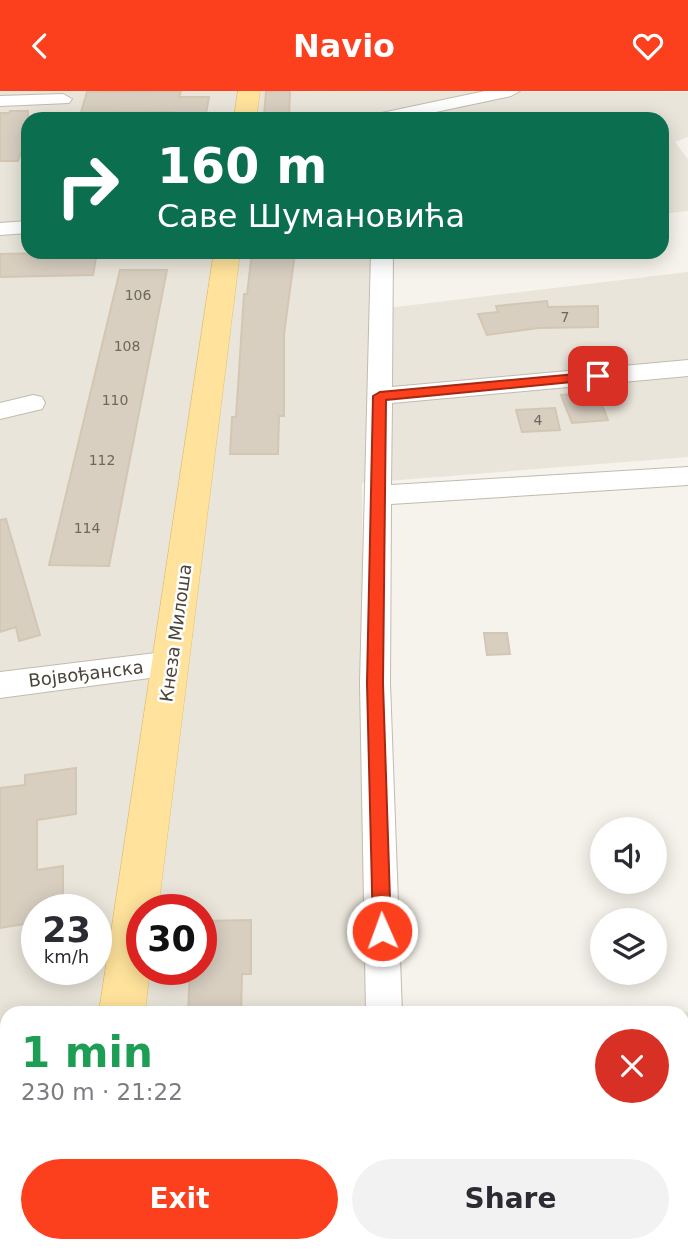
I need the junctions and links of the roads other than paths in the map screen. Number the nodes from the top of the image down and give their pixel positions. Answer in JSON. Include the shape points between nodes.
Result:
{"nodes":[{"id":1,"x":249,"y":91,"type":"edge"},
{"id":2,"x":511,"y":91,"type":"edge"},
{"id":3,"x":64,"y":95,"type":"edge"},
{"id":4,"x":0,"y":101,"type":"edge"},
{"id":5,"x":60,"y":112,"type":"edge"},
{"id":6,"x":246,"y":112,"type":"edge"},
{"id":7,"x":389,"y":112,"type":"edge"},
{"id":8,"x":21,"y":228,"type":"edge"},
{"id":9,"x":0,"y":229,"type":"edge"},
{"id":10,"x":226,"y":259,"type":"edge"},
{"id":11,"x":382,"y":259,"type":"edge"},
{"id":12,"x":688,"y":368,"type":"edge"},
{"id":13,"x":380,"y":396,"type":"junction"},
{"id":14,"x":33,"y":403,"type":"dead end"},
{"id":15,"x":0,"y":411,"type":"edge"},
{"id":16,"x":688,"y":477,"type":"edge"},
{"id":17,"x":377,"y":495,"type":"junction"},
{"id":18,"x":172,"y":663,"type":"junction"},
{"id":19,"x":0,"y":685,"type":"edge"},
{"id":20,"x":123,"y":1006,"type":"edge"},
{"id":21,"x":384,"y":1006,"type":"edge"}],
"edges":[{"from":1,"to":6,"type":"main road"},
{"from":2,"to":7,"type":"street"},
{"from":3,"to":4,"type":"street"},
{"from":3,"to":5,"type":"street"},
{"from":8,"to":9,"type":"street"},
{"from":10,"to":18,"type":"main road","name":"Кнеза Милоша"},
{"from":11,"to":13,"type":"street"},
{"from":12,"to":13,"type":"street"},
{"from":13,"to":17,"type":"street"},
{"from":14,"to":15,"type":"street"},
{"from":16,"to":17,"type":"street"},
{"from":17,"to":21,"type":"street","via":[[375,683]]},
{"from":18,"to":19,"type":"street","name":"Војвођанска"},
{"from":18,"to":20,"type":"main road","name":"Кнеза Милоша"}]}
